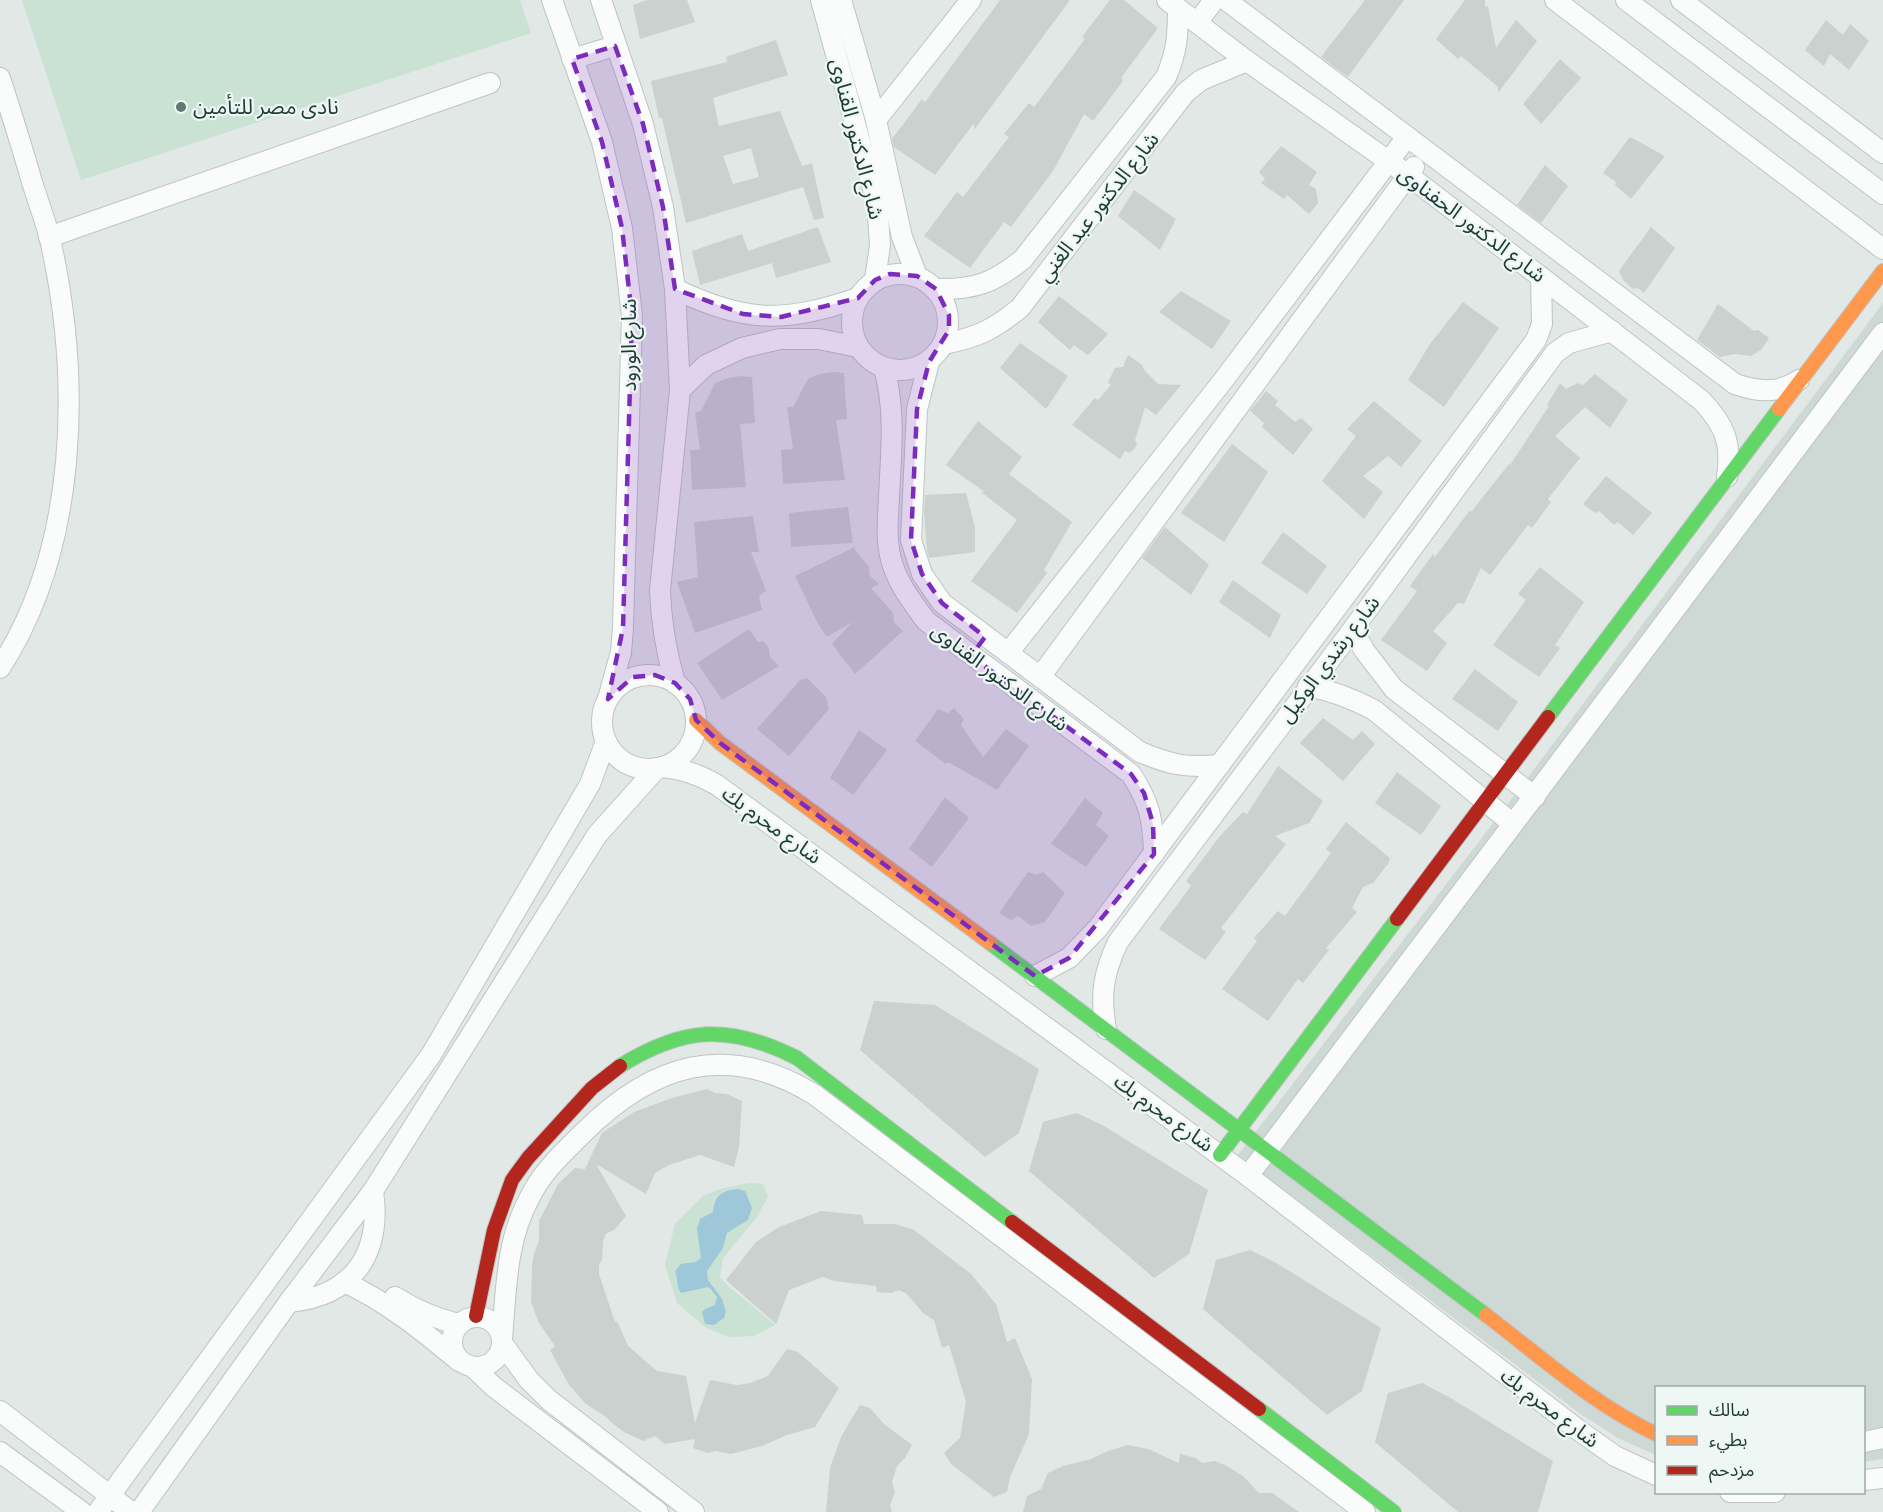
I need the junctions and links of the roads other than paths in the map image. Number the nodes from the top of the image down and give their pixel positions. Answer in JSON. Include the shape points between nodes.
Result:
{"nodes":[{"id":1,"x":552,"y":0,"type":"edge"},
{"id":2,"x":601,"y":0,"type":"edge"},
{"id":3,"x":821,"y":0,"type":"edge"},
{"id":4,"x":841,"y":0,"type":"edge"},
{"id":5,"x":970,"y":0,"type":"edge"},
{"id":6,"x":1214,"y":0,"type":"edge"},
{"id":7,"x":1226,"y":0,"type":"edge"},
{"id":8,"x":1555,"y":0,"type":"edge"},
{"id":9,"x":1626,"y":0,"type":"edge"},
{"id":10,"x":1681,"y":0,"type":"edge"},
{"id":11,"x":1172,"y":4,"type":"edge"},
{"id":12,"x":1197,"y":23,"type":"junction"},
{"id":13,"x":615,"y":46,"type":"junction"},
{"id":14,"x":572,"y":59,"type":"junction"},
{"id":15,"x":1247,"y":61,"type":"junction"},
{"id":16,"x":0,"y":78,"type":"edge"},
{"id":17,"x":490,"y":83,"type":"dead end"},
{"id":18,"x":876,"y":120,"type":"junction"},
{"id":19,"x":1407,"y":137,"type":"junction"},
{"id":20,"x":1426,"y":152,"type":"junction"},
{"id":21,"x":1883,"y":153,"type":"edge"},
{"id":22,"x":1389,"y":161,"type":"junction"},
{"id":23,"x":1408,"y":176,"type":"junction"},
{"id":24,"x":1883,"y":194,"type":"edge"},
{"id":25,"x":49,"y":237,"type":"junction"},
{"id":26,"x":1883,"y":249,"type":"edge"},
{"id":27,"x":1883,"y":271,"type":"edge"},
{"id":28,"x":917,"y":276,"type":"junction"},
{"id":29,"x":1542,"y":277,"type":"junction"},
{"id":30,"x":875,"y":280,"type":"junction"},
{"id":31,"x":675,"y":288,"type":"junction"},
{"id":32,"x":936,"y":289,"type":"junction"},
{"id":33,"x":858,"y":298,"type":"junction"},
{"id":34,"x":1612,"y":331,"type":"junction"},
{"id":35,"x":1883,"y":333,"type":"edge"},
{"id":36,"x":944,"y":344,"type":"junction"},
{"id":37,"x":858,"y":347,"type":"junction"},
{"id":38,"x":929,"y":362,"type":"junction"},
{"id":39,"x":884,"y":368,"type":"junction"},
{"id":40,"x":1720,"y":372,"type":"junction"},
{"id":41,"x":1806,"y":375,"type":"junction"},
{"id":42,"x":680,"y":390,"type":"junction"},
{"id":43,"x":1701,"y":400,"type":"junction"},
{"id":44,"x":1726,"y":481,"type":"junction"},
{"id":45,"x":1353,"y":629,"type":"junction"},
{"id":46,"x":985,"y":637,"type":"junction"},
{"id":47,"x":1008,"y":653,"type":"junction"},
{"id":48,"x":971,"y":656,"type":"junction"},
{"id":49,"x":0,"y":668,"type":"edge"},
{"id":50,"x":1040,"y":677,"type":"junction"},
{"id":51,"x":675,"y":683,"type":"junction"},
{"id":52,"x":1308,"y":686,"type":"junction"},
{"id":53,"x":608,"y":699,"type":"junction"},
{"id":54,"x":696,"y":720,"type":"junction"},
{"id":55,"x":606,"y":741,"type":"junction"},
{"id":56,"x":1220,"y":765,"type":"junction"},
{"id":57,"x":660,"y":767,"type":"junction"},
{"id":58,"x":1505,"y":774,"type":"junction"},
{"id":59,"x":1535,"y":797,"type":"junction"},
{"id":60,"x":1485,"y":801,"type":"junction"},
{"id":61,"x":1513,"y":824,"type":"junction"},
{"id":62,"x":1154,"y":854,"type":"junction"},
{"id":63,"x":1098,"y":928,"type":"junction"},
{"id":64,"x":1118,"y":942,"type":"junction"},
{"id":65,"x":1035,"y":976,"type":"junction"},
{"id":66,"x":1106,"y":1029,"type":"junction"},
{"id":67,"x":714,"y":1033,"type":"junction"},
{"id":68,"x":681,"y":1039,"type":"junction"},
{"id":69,"x":718,"y":1064,"type":"junction"},
{"id":70,"x":688,"y":1067,"type":"junction"},
{"id":71,"x":1237,"y":1129,"type":"junction"},
{"id":72,"x":1268,"y":1151,"type":"junction"},
{"id":73,"x":1220,"y":1155,"type":"junction"},
{"id":74,"x":1248,"y":1176,"type":"junction"},
{"id":75,"x":373,"y":1191,"type":"junction"},
{"id":76,"x":351,"y":1275,"type":"junction"},
{"id":77,"x":289,"y":1302,"type":"junction"},
{"id":78,"x":467,"y":1320,"type":"junction"},
{"id":79,"x":502,"y":1341,"type":"junction"},
{"id":80,"x":466,"y":1364,"type":"junction"},
{"id":81,"x":0,"y":1411,"type":"edge"},
{"id":82,"x":1655,"y":1434,"type":"edge"},
{"id":83,"x":1883,"y":1438,"type":"edge"},
{"id":84,"x":1865,"y":1442,"type":"edge"},
{"id":85,"x":0,"y":1452,"type":"edge"},
{"id":86,"x":1655,"y":1475,"type":"edge"},
{"id":87,"x":1883,"y":1478,"type":"edge"},
{"id":88,"x":1865,"y":1480,"type":"edge"},
{"id":89,"x":111,"y":1496,"type":"junction"},
{"id":90,"x":82,"y":1512,"type":"edge"},
{"id":91,"x":98,"y":1512,"type":"edge"},
{"id":92,"x":131,"y":1512,"type":"edge"},
{"id":93,"x":139,"y":1512,"type":"edge"},
{"id":94,"x":658,"y":1512,"type":"edge"},
{"id":95,"x":694,"y":1512,"type":"edge"},
{"id":96,"x":1365,"y":1512,"type":"edge"},
{"id":97,"x":1394,"y":1512,"type":"edge"}],
"edges":[{"from":1,"to":14,"type":"street","name":"شارع الورود"},
{"from":2,"to":13,"type":"street"},
{"from":3,"to":30,"type":"street","name":"شارع الدكتور القناوى","via":[[877,203],[880,245]]},
{"from":4,"to":18,"type":"street","name":"شارع الدكتور القناوى"},
{"from":5,"to":18,"type":"street"},
{"from":6,"to":12,"type":"street"},
{"from":7,"to":19,"type":"street","name":"شارع الدكتور الحفناوى"},
{"from":8,"to":26,"type":"street"},
{"from":9,"to":24,"type":"street"},
{"from":10,"to":21,"type":"street"},
{"from":11,"to":12,"type":"street","name":"شارع الدكتور الحفناوى"},
{"from":11,"to":32,"type":"street","name":"شارع الدكتور عبد الغني","via":[[1178,35],[1175,57],[1166,76],[1023,259],[1005,274],[983,284],[960,290]]},
{"from":12,"to":15,"type":"street","name":"شارع الدكتور الحفناوى"},
{"from":13,"to":14,"type":"street"},
{"from":13,"to":31,"type":"street","via":[[643,124],[663,207]]},
{"from":14,"to":53,"type":"street","name":"شارع الورود","via":[[602,142],[622,228],[632,316],[623,628],[621,652]]},
{"from":15,"to":22,"type":"street","name":"شارع الدكتور الحفناوى"},
{"from":15,"to":36,"type":"street","name":"شارع الدكتور عبد الغني","via":[[1201,80],[1185,93],[1020,308],[998,326],[972,338]]},
{"from":16,"to":25,"type":"street"},
{"from":17,"to":25,"type":"street"},
{"from":18,"to":28,"type":"street","name":"شارع الدكتور القناوى","via":[[902,237]]},
{"from":19,"to":20,"type":"street","name":"شارع الدكتور الحفناوى"},
{"from":19,"to":22,"type":"street"},
{"from":20,"to":23,"type":"street"},
{"from":20,"to":40,"type":"street","name":"شارع الدكتور الحفناوى"},
{"from":22,"to":23,"type":"street","name":"شارع الدكتور الحفناوى"},
{"from":22,"to":47,"type":"street"},
{"from":23,"to":29,"type":"street","name":"شارع الدكتور الحفناوى"},
{"from":23,"to":50,"type":"street"},
{"from":25,"to":49,"type":"street","via":[[67,352],[68,423],[62,499],[48,560],[30,611]]},
{"from":27,"to":41,"type":"street"},
{"from":28,"to":30,"type":"street","via":[[890,274]]},
{"from":28,"to":32,"type":"street"},
{"from":29,"to":34,"type":"street","name":"شارع الدكتور الحفناوى"},
{"from":29,"to":56,"type":"street","name":"شارع رشدي الوكيل","via":[[1542,324],[1536,340]]},
{"from":30,"to":33,"type":"street"},
{"from":31,"to":33,"type":"street","via":[[706,304],[743,314],[782,317],[820,311]]},
{"from":31,"to":42,"type":"street"},
{"from":32,"to":36,"type":"street","via":[[949,315]]},
{"from":33,"to":37,"type":"street","via":[[852,314]]},
{"from":34,"to":43,"type":"street","name":"شارع الدكتور الحفناوى"},
{"from":34,"to":45,"type":"street","name":"شارع رشدي الوكيل","via":[[1569,343],[1555,353]]},
{"from":35,"to":59,"type":"street"},
{"from":36,"to":38,"type":"street"},
{"from":37,"to":39,"type":"street","via":[[869,360]]},
{"from":37,"to":42,"type":"street","via":[[819,339],[780,339],[741,348],[706,365]]},
{"from":38,"to":39,"type":"street","via":[[915,369]]},
{"from":38,"to":46,"type":"street","name":"شارع الدكتور القناوى","via":[[917,409],[911,540],[922,574],[942,603]]},
{"from":39,"to":48,"type":"street","name":"شارع الدكتور القناوى","via":[[892,412],[887,538],[892,565],[903,591],[926,621]]},
{"from":40,"to":41,"type":"street","name":"شارع الدكتور الحفناوى","via":[[1735,384],[1772,391],[1790,386]]},
{"from":40,"to":43,"type":"street"},
{"from":41,"to":44,"type":"street"},
{"from":42,"to":51,"type":"street","via":[[660,590],[663,632]]},
{"from":43,"to":44,"type":"street","name":"شارع الدكتور الحفناوى","via":[[1717,416],[1727,437],[1730,459]]},
{"from":44,"to":58,"type":"street"},
{"from":45,"to":52,"type":"street","name":"شارع رشدي الوكيل"},
{"from":45,"to":58,"type":"street","via":[[1394,689]]},
{"from":46,"to":47,"type":"street","name":"شارع الدكتور القناوى"},
{"from":46,"to":48,"type":"street"},
{"from":47,"to":50,"type":"street","name":"شارع الدكتور القناوى"},
{"from":48,"to":62,"type":"street","name":"شارع الدكتور القناوى","via":[[1131,774],[1143,793],[1153,824]]},
{"from":50,"to":56,"type":"street","name":"شارع الدكتور القناوى","via":[[1140,752],[1165,763],[1192,768]]},
{"from":51,"to":53,"type":"street","via":[[655,675],[633,677]]},
{"from":51,"to":54,"type":"street","via":[[690,699]]},
{"from":52,"to":60,"type":"street","via":[[1331,691],[1374,710]]},
{"from":52,"to":64,"type":"street","name":"شارع رشدي الوكيل"},
{"from":53,"to":55,"type":"street","via":[[602,720]]},
{"from":54,"to":57,"type":"street","via":[[687,749]]},
{"from":54,"to":65,"type":"street","name":"شارع محرم بك","via":[[794,799]]},
{"from":55,"to":57,"type":"street","via":[[618,758],[627,763]]},
{"from":55,"to":89,"type":"street","via":[[590,784],[431,1055]]},
{"from":56,"to":62,"type":"street","name":"شارع رشدي الوكيل"},
{"from":57,"to":73,"type":"street","name":"شارع محرم بك","via":[[682,769],[717,784]]},
{"from":57,"to":75,"type":"street","via":[[597,836]]},
{"from":58,"to":59,"type":"street"},
{"from":58,"to":60,"type":"street"},
{"from":59,"to":61,"type":"street"},
{"from":60,"to":61,"type":"street"},
{"from":60,"to":71,"type":"street"},
{"from":61,"to":72,"type":"street"},
{"from":62,"to":63,"type":"street","name":"شارع رشدي الوكيل"},
{"from":63,"to":64,"type":"street"},
{"from":63,"to":65,"type":"street","name":"شارع رشدي الوكيل","via":[[1069,958]]},
{"from":64,"to":66,"type":"street","name":"شارع رشدي الوكيل","via":[[1103,986]]},
{"from":65,"to":66,"type":"street","name":"شارع محرم بك"},
{"from":66,"to":71,"type":"street","name":"شارع محرم بك"},
{"from":67,"to":68,"type":"street"},
{"from":67,"to":69,"type":"street","via":[[712,1049]]},
{"from":67,"to":97,"type":"street","via":[[771,1045],[797,1058]]},
{"from":68,"to":70,"type":"street"},
{"from":68,"to":78,"type":"street","via":[[644,1052],[602,1079],[513,1178]]},
{"from":69,"to":70,"type":"street"},
{"from":69,"to":96,"type":"street","via":[[769,1071],[814,1095]]},
{"from":70,"to":79,"type":"street","via":[[630,1092],[602,1113],[540,1180],[515,1232]]},
{"from":71,"to":72,"type":"street","name":"شارع محرم بك"},
{"from":71,"to":73,"type":"street"},
{"from":72,"to":74,"type":"street"},
{"from":72,"to":82,"type":"street","name":"شارع محرم بك","via":[[1593,1399]]},
{"from":73,"to":74,"type":"street","name":"شارع محرم بك"},
{"from":74,"to":86,"type":"street","name":"شارع محرم بك","via":[[1581,1432],[1615,1455]]},
{"from":75,"to":76,"type":"street","via":[[374,1236],[366,1257]]},
{"from":75,"to":77,"type":"street"},
{"from":76,"to":77,"type":"street","via":[[323,1295]]},
{"from":76,"to":78,"type":"street","via":[[366,1278],[436,1319]]},
{"from":76,"to":80,"type":"street","via":[[360,1289]]},
{"from":77,"to":93,"type":"street"},
{"from":78,"to":79,"type":"street","via":[[488,1319],[498,1327]]},
{"from":78,"to":80,"type":"street","via":[[452,1336],[452,1349]]},
{"from":79,"to":80,"type":"street","via":[[493,1362],[483,1367]]},
{"from":79,"to":95,"type":"street","via":[[529,1380],[549,1400]]},
{"from":80,"to":94,"type":"street"},
{"from":81,"to":89,"type":"street"},
{"from":83,"to":84,"type":"street"},
{"from":85,"to":90,"type":"street"},
{"from":87,"to":88,"type":"street"},
{"from":89,"to":91,"type":"street"},
{"from":89,"to":92,"type":"street"}]}
